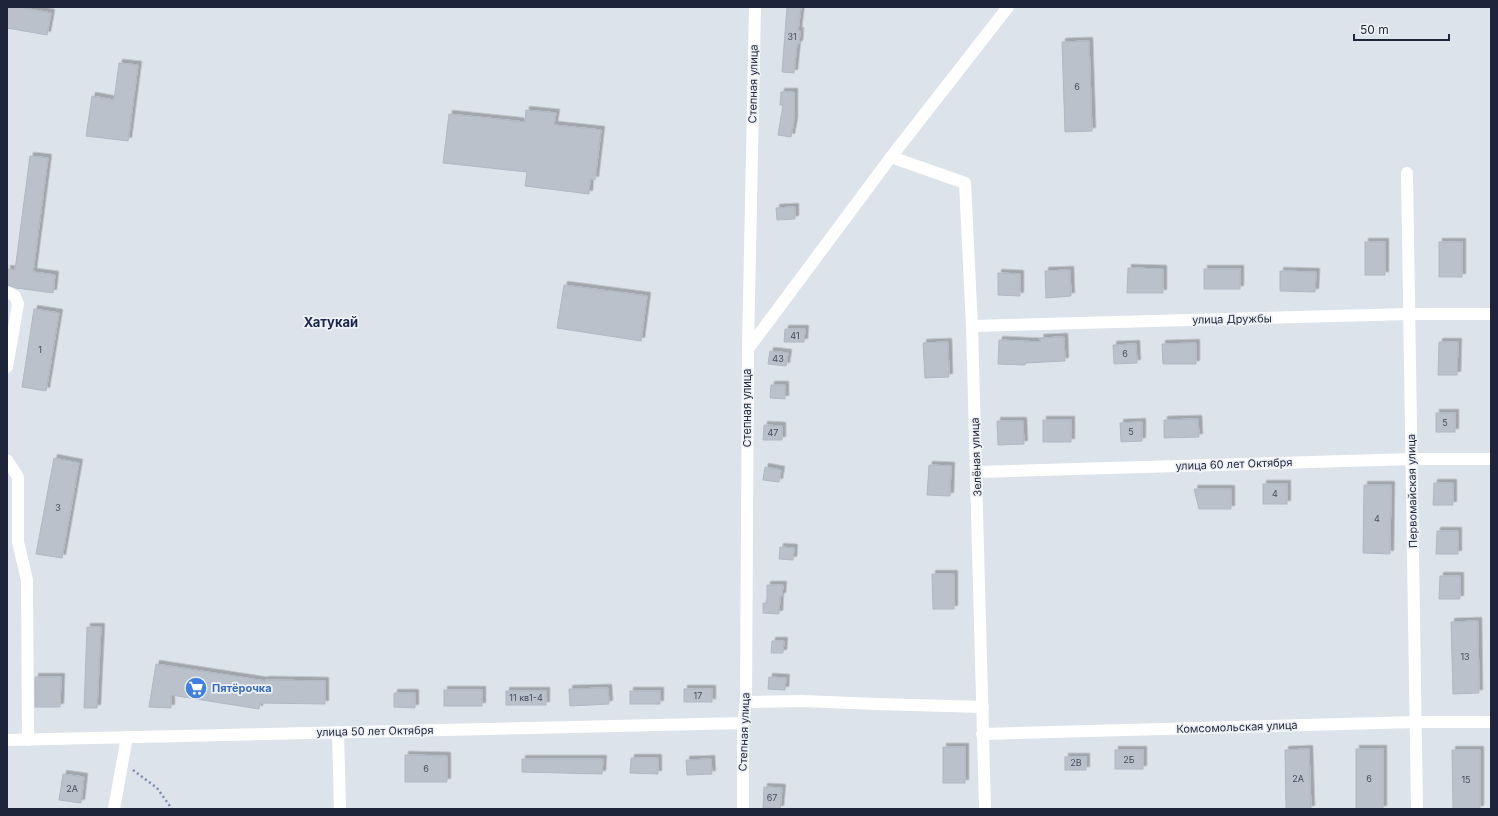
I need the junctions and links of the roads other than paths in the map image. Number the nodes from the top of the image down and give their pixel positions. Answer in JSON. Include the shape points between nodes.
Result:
{"nodes":[{"id":1,"x":755,"y":7,"type":"edge"},
{"id":2,"x":1008,"y":7,"type":"edge"},
{"id":3,"x":891,"y":157,"type":"junction"},
{"id":4,"x":1407,"y":173,"type":"dead end"},
{"id":5,"x":7,"y":292,"type":"edge"},
{"id":6,"x":1409,"y":314,"type":"junction"},
{"id":7,"x":1491,"y":314,"type":"edge"},
{"id":8,"x":972,"y":326,"type":"junction"},
{"id":9,"x":748,"y":349,"type":"junction"},
{"id":10,"x":7,"y":367,"type":"edge"},
{"id":11,"x":1411,"y":459,"type":"junction"},
{"id":12,"x":1491,"y":459,"type":"edge"},
{"id":13,"x":7,"y":460,"type":"edge"},
{"id":14,"x":977,"y":472,"type":"junction"},
{"id":15,"x":746,"y":702,"type":"junction"},
{"id":16,"x":983,"y":707,"type":"junction"},
{"id":17,"x":1416,"y":722,"type":"junction"},
{"id":18,"x":1491,"y":722,"type":"edge"},
{"id":19,"x":743,"y":723,"type":"junction"},
{"id":20,"x":338,"y":732,"type":"junction"},
{"id":21,"x":982,"y":734,"type":"junction"},
{"id":22,"x":127,"y":737,"type":"junction"},
{"id":23,"x":7,"y":740,"type":"edge"},
{"id":24,"x":28,"y":740,"type":"junction"},
{"id":25,"x":114,"y":809,"type":"edge"},
{"id":26,"x":340,"y":809,"type":"edge"},
{"id":27,"x":743,"y":809,"type":"edge"},
{"id":28,"x":985,"y":809,"type":"edge"},
{"id":29,"x":1417,"y":809,"type":"edge"}],
"edges":[{"from":1,"to":9,"type":"street","name":"Степная улица"},
{"from":2,"to":3,"type":"street"},
{"from":3,"to":8,"type":"street","name":"Зелёная улица","via":[[965,183]]},
{"from":3,"to":9,"type":"street"},
{"from":4,"to":6,"type":"street","name":"Первомайская улица"},
{"from":5,"to":10,"type":"street","via":[[15,296],[18,304]]},
{"from":6,"to":7,"type":"street","name":"улица Дружбы"},
{"from":6,"to":8,"type":"street","name":"улица Дружбы"},
{"from":6,"to":11,"type":"street","name":"Первомайская улица"},
{"from":8,"to":14,"type":"street","name":"Зелёная улица"},
{"from":9,"to":15,"type":"street","name":"Степная улица"},
{"from":11,"to":12,"type":"street","name":"улица 60 лет Октября"},
{"from":11,"to":14,"type":"street","name":"улица 60 лет Октября"},
{"from":11,"to":17,"type":"street","name":"Первомайская улица"},
{"from":13,"to":24,"type":"street","via":[[18,477],[18,542],[27,580]]},
{"from":14,"to":16,"type":"street","name":"Зелёная улица"},
{"from":15,"to":16,"type":"street","via":[[802,701]]},
{"from":15,"to":19,"type":"street","name":"Степная улица"},
{"from":16,"to":21,"type":"street","name":"Зелёная улица"},
{"from":17,"to":18,"type":"street","name":"Комсомольская улица"},
{"from":17,"to":21,"type":"street","name":"Комсомольская улица"},
{"from":17,"to":29,"type":"street","name":"Первомайская улица"},
{"from":19,"to":20,"type":"street","name":"улица 50 лет Октября"},
{"from":19,"to":27,"type":"street","name":"Степная улица"},
{"from":20,"to":22,"type":"street","name":"улица 50 лет Октября"},
{"from":20,"to":26,"type":"street"},
{"from":21,"to":28,"type":"street","name":"Зелёная улица"},
{"from":22,"to":24,"type":"street","name":"улица 50 лет Октября"},
{"from":22,"to":25,"type":"street"},
{"from":23,"to":24,"type":"street","name":"улица 50 лет Октября"}]}
